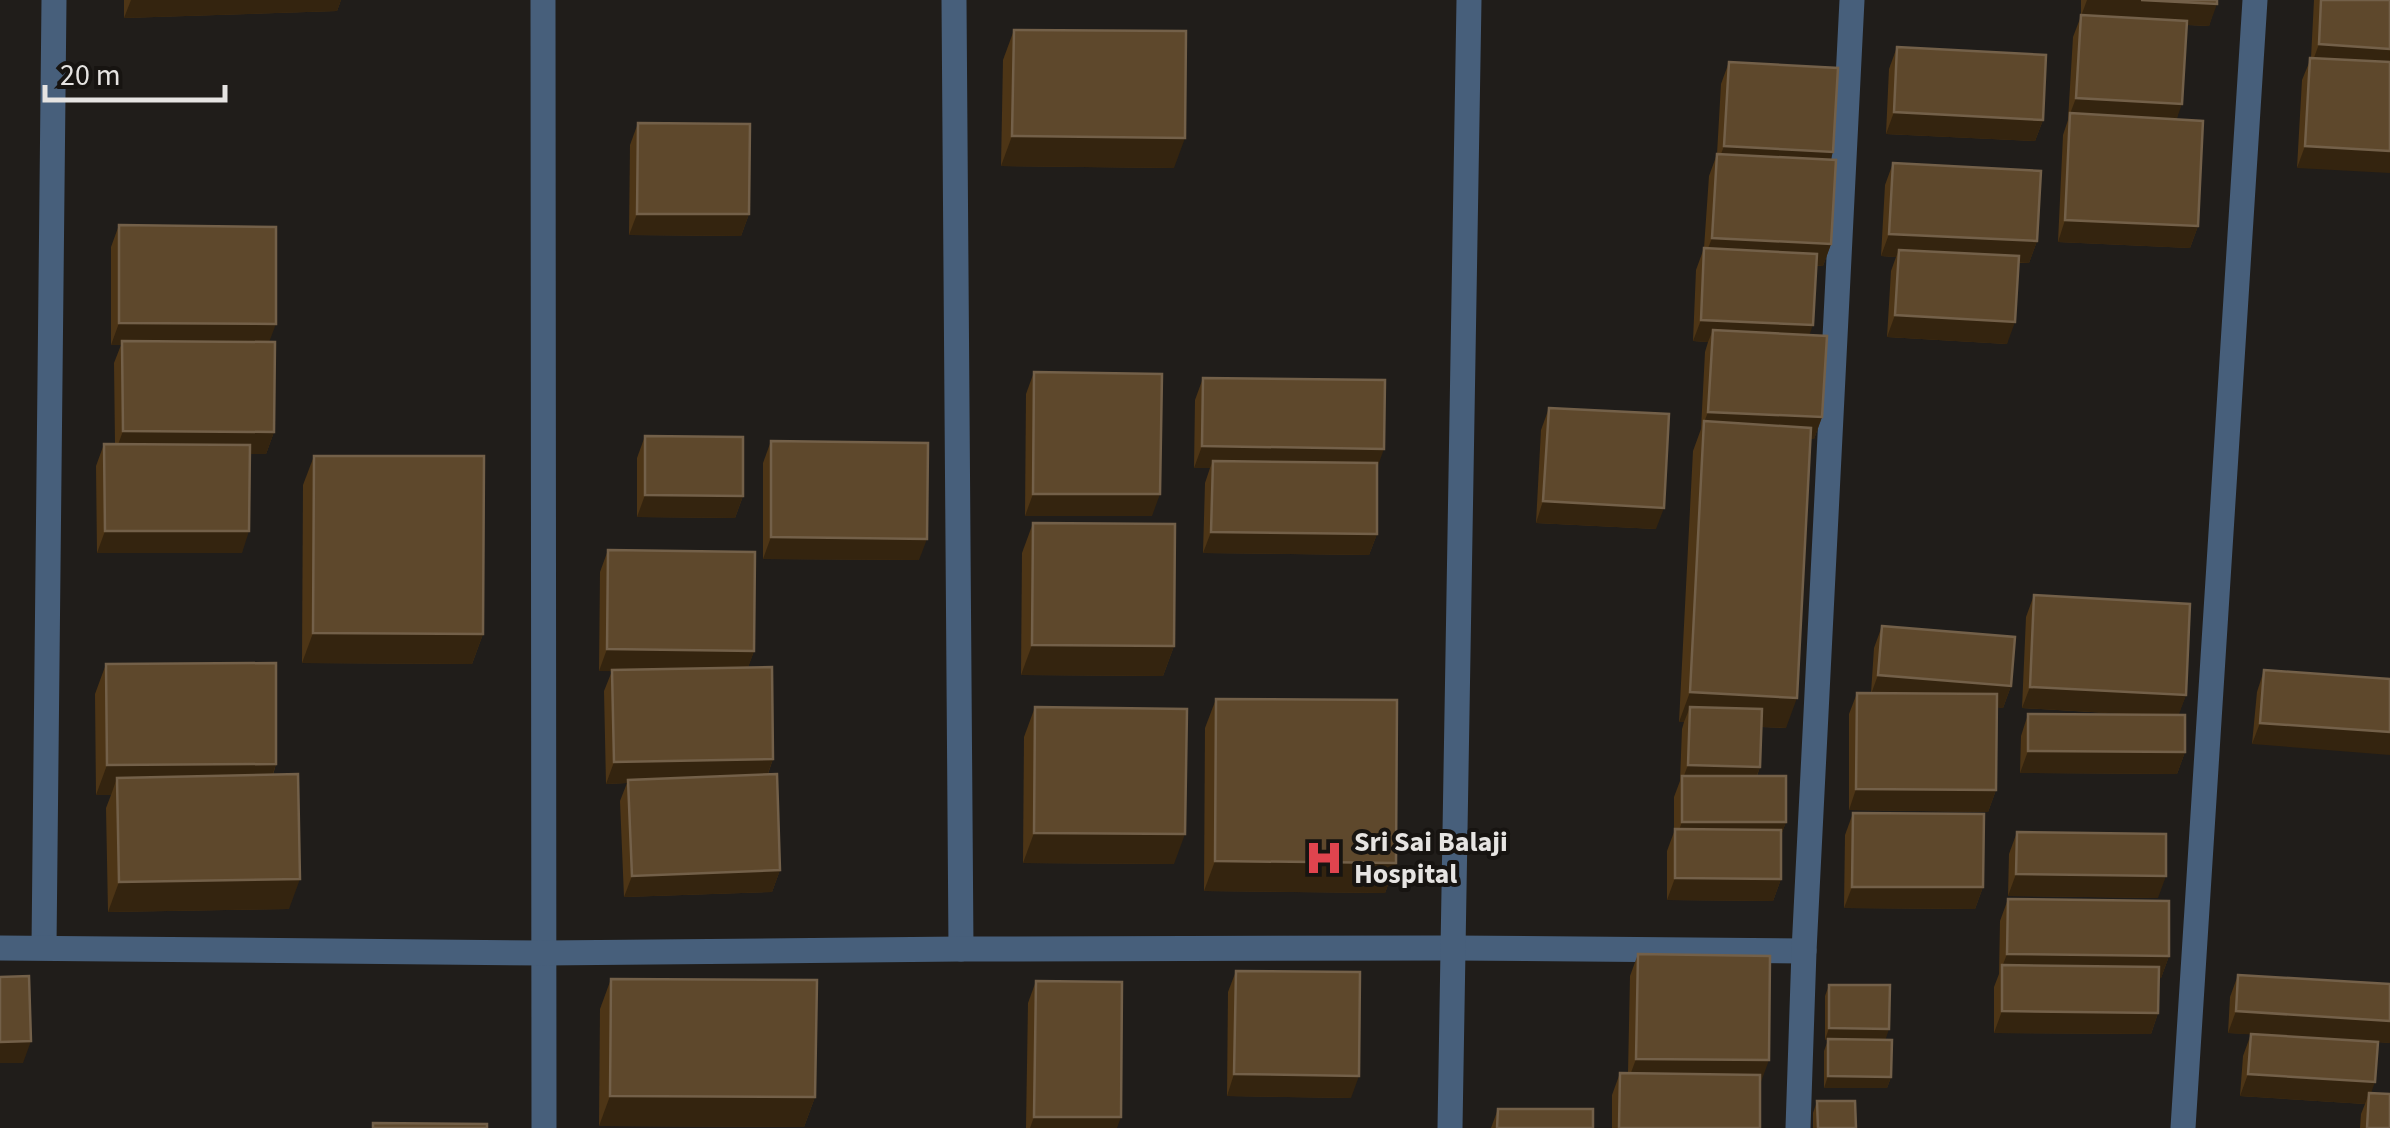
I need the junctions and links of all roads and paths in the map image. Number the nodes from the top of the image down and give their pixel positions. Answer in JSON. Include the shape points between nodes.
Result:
{"nodes":[{"id":1,"x":54,"y":0,"type":"edge"},
{"id":2,"x":543,"y":0,"type":"edge"},
{"id":3,"x":954,"y":0,"type":"edge"},
{"id":4,"x":1468,"y":0,"type":"edge"},
{"id":5,"x":1852,"y":0,"type":"edge"},
{"id":6,"x":2255,"y":0,"type":"edge"},
{"id":7,"x":0,"y":948,"type":"edge"},
{"id":8,"x":44,"y":948,"type":"junction"},
{"id":9,"x":960,"y":948,"type":"junction"},
{"id":10,"x":1453,"y":948,"type":"junction"},
{"id":11,"x":1804,"y":951,"type":"junction"},
{"id":12,"x":543,"y":953,"type":"junction"},
{"id":13,"x":544,"y":1128,"type":"edge"},
{"id":14,"x":1450,"y":1128,"type":"edge"},
{"id":15,"x":1798,"y":1128,"type":"edge"},
{"id":16,"x":2183,"y":1128,"type":"edge"}],
"edges":[{"from":1,"to":8,"type":"street"},
{"from":2,"to":12,"type":"street"},
{"from":3,"to":9,"type":"street"},
{"from":4,"to":10,"type":"street"},
{"from":5,"to":11,"type":"street"},
{"from":6,"to":16,"type":"street"},
{"from":7,"to":8,"type":"street"},
{"from":8,"to":12,"type":"street"},
{"from":9,"to":10,"type":"street"},
{"from":9,"to":12,"type":"street"},
{"from":10,"to":11,"type":"street"},
{"from":10,"to":14,"type":"street"},
{"from":11,"to":15,"type":"street"},
{"from":12,"to":13,"type":"street"}]}
